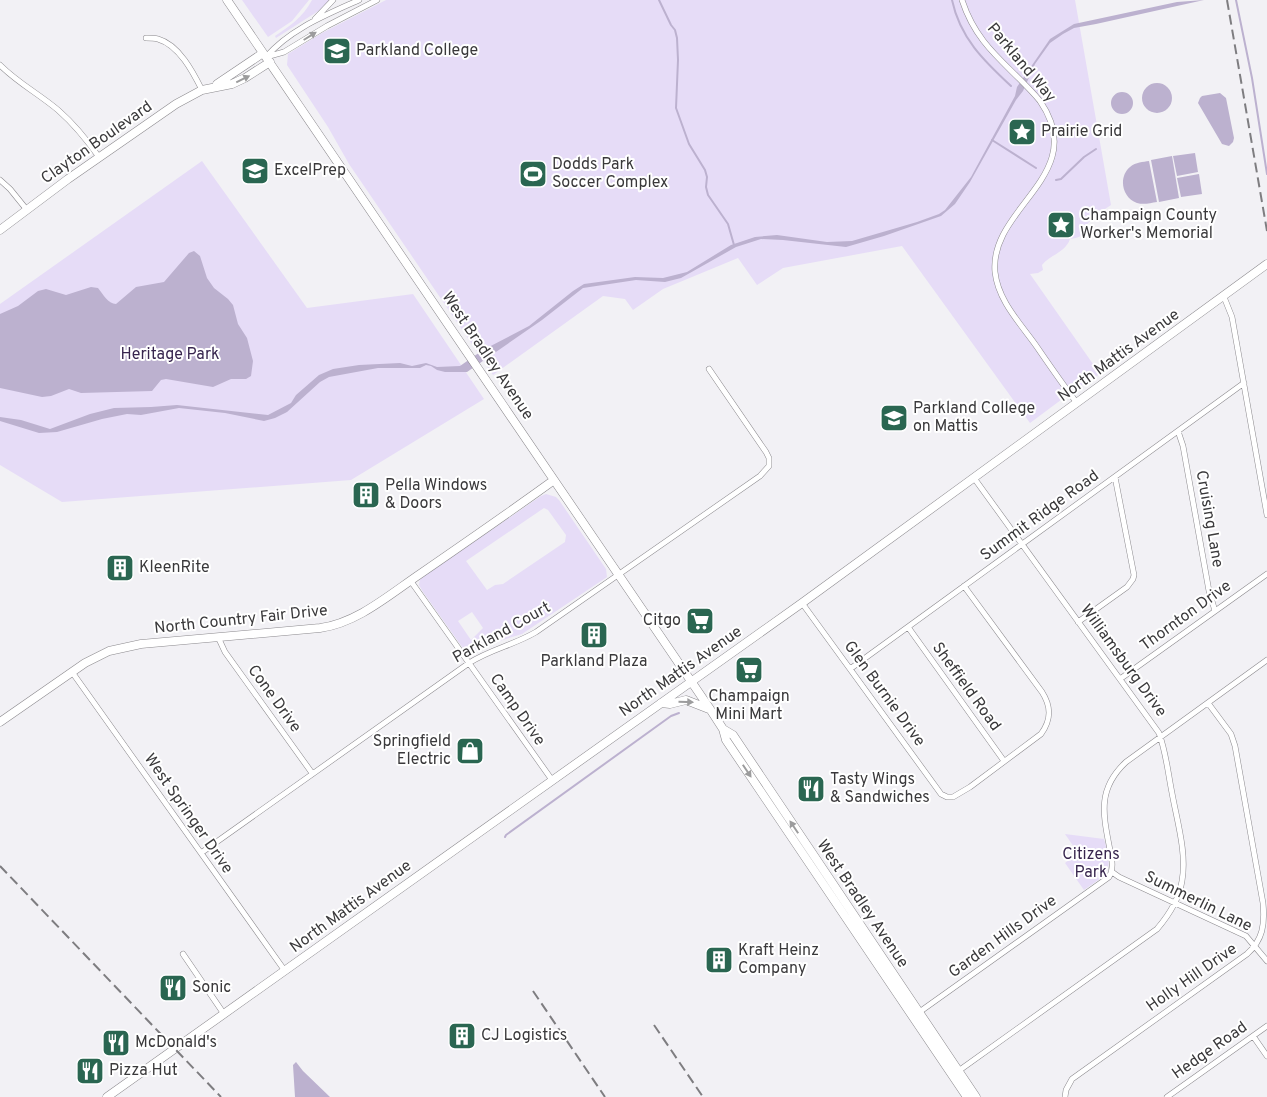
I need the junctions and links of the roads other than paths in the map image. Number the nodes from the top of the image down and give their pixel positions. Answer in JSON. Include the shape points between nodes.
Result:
{"nodes":[{"id":1,"x":227,"y":0,"type":"edge"},
{"id":2,"x":333,"y":0,"type":"edge"},
{"id":3,"x":357,"y":0,"type":"edge"},
{"id":4,"x":377,"y":0,"type":"edge"},
{"id":5,"x":962,"y":0,"type":"edge"},
{"id":6,"x":360,"y":8,"type":"junction"},
{"id":7,"x":311,"y":23,"type":"junction"},
{"id":8,"x":146,"y":38,"type":"dead end"},
{"id":9,"x":266,"y":58,"type":"junction"},
{"id":10,"x":0,"y":65,"type":"edge"},
{"id":11,"x":202,"y":90,"type":"junction"},
{"id":12,"x":99,"y":157,"type":"junction"},
{"id":13,"x":0,"y":180,"type":"edge"},
{"id":14,"x":27,"y":210,"type":"junction"},
{"id":15,"x":0,"y":230,"type":"edge"},
{"id":16,"x":1267,"y":264,"type":"edge"},
{"id":17,"x":1224,"y":297,"type":"junction"},
{"id":18,"x":709,"y":369,"type":"dead end"},
{"id":19,"x":1244,"y":383,"type":"junction"},
{"id":20,"x":1077,"y":403,"type":"junction"},
{"id":21,"x":1178,"y":431,"type":"junction"},
{"id":22,"x":1115,"y":477,"type":"junction"},
{"id":23,"x":974,"y":478,"type":"junction"},
{"id":24,"x":554,"y":480,"type":"junction"},
{"id":25,"x":1267,"y":515,"type":"edge"},
{"id":26,"x":1022,"y":544,"type":"junction"},
{"id":27,"x":1267,"y":574,"type":"edge"},
{"id":28,"x":619,"y":575,"type":"junction"},
{"id":29,"x":410,"y":580,"type":"junction"},
{"id":30,"x":964,"y":586,"type":"junction"},
{"id":31,"x":802,"y":603,"type":"junction"},
{"id":32,"x":1215,"y":611,"type":"junction"},
{"id":33,"x":1078,"y":622,"type":"junction"},
{"id":34,"x":908,"y":627,"type":"junction"},
{"id":35,"x":218,"y":637,"type":"junction"},
{"id":36,"x":1267,"y":660,"type":"edge"},
{"id":37,"x":469,"y":663,"type":"junction"},
{"id":38,"x":850,"y":669,"type":"junction"},
{"id":39,"x":72,"y":672,"type":"junction"},
{"id":40,"x":1120,"y":679,"type":"junction"},
{"id":41,"x":691,"y":682,"type":"junction"},
{"id":42,"x":661,"y":703,"type":"junction"},
{"id":43,"x":1208,"y":703,"type":"junction"},
{"id":44,"x":710,"y":709,"type":"junction"},
{"id":45,"x":0,"y":722,"type":"edge"},
{"id":46,"x":1160,"y":738,"type":"junction"},
{"id":47,"x":1004,"y":761,"type":"junction"},
{"id":48,"x":312,"y":773,"type":"junction"},
{"id":49,"x":552,"y":780,"type":"junction"},
{"id":50,"x":201,"y":853,"type":"junction"},
{"id":51,"x":1112,"y":872,"type":"junction"},
{"id":52,"x":1175,"y":904,"type":"junction"},
{"id":53,"x":1255,"y":945,"type":"junction"},
{"id":54,"x":183,"y":954,"type":"dead end"},
{"id":55,"x":1267,"y":961,"type":"edge"},
{"id":56,"x":285,"y":970,"type":"junction"},
{"id":57,"x":224,"y":1014,"type":"junction"},
{"id":58,"x":916,"y":1014,"type":"junction"},
{"id":59,"x":1267,"y":1026,"type":"edge"},
{"id":60,"x":1253,"y":1036,"type":"junction"},
{"id":61,"x":1267,"y":1056,"type":"edge"},
{"id":62,"x":955,"y":1072,"type":"junction"},
{"id":63,"x":107,"y":1097,"type":"edge"},
{"id":64,"x":967,"y":1097,"type":"edge"},
{"id":65,"x":976,"y":1097,"type":"edge"},
{"id":66,"x":1065,"y":1097,"type":"edge"},
{"id":67,"x":1167,"y":1097,"type":"edge"}],
"edges":[{"from":1,"to":9,"type":"main road","name":"West Bradley Avenue"},
{"from":2,"to":7,"type":"street"},
{"from":3,"to":6,"type":"street"},
{"from":3,"to":7,"type":"street"},
{"from":4,"to":6,"type":"street"},
{"from":5,"to":20,"type":"street","name":"Parkland Way","via":[[980,36],[1040,101],[1052,125],[1054,146],[1048,169],[1001,240],[995,271],[1008,307]]},
{"from":9,"to":6,"type":"street","one_way":true,"via":[[284,52]]},
{"from":7,"to":9,"type":"street","via":[[278,43]]},
{"from":8,"to":11,"type":"street","via":[[158,39],[177,52]]},
{"from":9,"to":11,"type":"main road","name":"Clayton Boulevard"},
{"from":9,"to":24,"type":"main road","name":"West Bradley Avenue"},
{"from":10,"to":12,"type":"street","via":[[69,120]]},
{"from":11,"to":12,"type":"main road","name":"Clayton Boulevard"},
{"from":12,"to":14,"type":"main road","name":"Clayton Boulevard"},
{"from":13,"to":14,"type":"street"},
{"from":14,"to":15,"type":"main road","name":"Clayton Boulevard"},
{"from":16,"to":17,"type":"main road","name":"North Mattis Avenue"},
{"from":17,"to":19,"type":"street","via":[[1232,317]]},
{"from":17,"to":20,"type":"main road","name":"North Mattis Avenue"},
{"from":18,"to":28,"type":"street","name":"Parkland Court","via":[[766,452],[769,466],[760,476]]},
{"from":19,"to":21,"type":"street","name":"Summit Ridge Road"},
{"from":19,"to":25,"type":"street"},
{"from":20,"to":23,"type":"main road","name":"North Mattis Avenue"},
{"from":21,"to":22,"type":"street","name":"Summit Ridge Road"},
{"from":21,"to":32,"type":"street","name":"Cruising Lane"},
{"from":22,"to":26,"type":"street","name":"Summit Ridge Road"},
{"from":22,"to":33,"type":"street","via":[[1133,580]]},
{"from":23,"to":26,"type":"street","name":"Williamsburg Drive"},
{"from":23,"to":31,"type":"main road","name":"North Mattis Avenue"},
{"from":24,"to":28,"type":"main road","name":"West Bradley Avenue"},
{"from":24,"to":29,"type":"main road","name":"North Country Fair Drive"},
{"from":26,"to":30,"type":"street","name":"Summit Ridge Road"},
{"from":26,"to":33,"type":"street","name":"Williamsburg Drive"},
{"from":27,"to":32,"type":"street","name":"Thornton Drive"},
{"from":28,"to":37,"type":"street","name":"Parkland Court","via":[[525,638],[493,649]]},
{"from":28,"to":41,"type":"main road","name":"West Bradley Avenue"},
{"from":29,"to":35,"type":"main road","name":"North Country Fair Drive","via":[[361,613],[334,625]]},
{"from":29,"to":37,"type":"street","name":"Camp Drive"},
{"from":30,"to":34,"type":"street","name":"Summit Ridge Road"},
{"from":30,"to":47,"type":"street","via":[[1049,705],[1048,723],[1041,734]]},
{"from":31,"to":38,"type":"street","name":"Glen Burnie Drive"},
{"from":31,"to":41,"type":"main road","name":"North Mattis Avenue"},
{"from":32,"to":40,"type":"street","name":"Thornton Drive"},
{"from":33,"to":40,"type":"street","name":"Williamsburg Drive"},
{"from":34,"to":38,"type":"street","name":"Summit Ridge Road"},
{"from":34,"to":47,"type":"street","name":"Sheffield Road"},
{"from":35,"to":39,"type":"main road","name":"North Country Fair Drive","via":[[125,646],[99,655]]},
{"from":35,"to":48,"type":"street","name":"Cone Drive","via":[[225,652]]},
{"from":36,"to":43,"type":"street"},
{"from":37,"to":48,"type":"street","name":"Parkland Court"},
{"from":37,"to":49,"type":"street","name":"Camp Drive"},
{"from":38,"to":47,"type":"street","name":"Glen Burnie Drive","via":[[941,794],[953,797]]},
{"from":39,"to":45,"type":"main road","name":"North Country Fair Drive"},
{"from":39,"to":50,"type":"street","name":"West Springer Drive"},
{"from":40,"to":46,"type":"street","name":"Williamsburg Drive"},
{"from":41,"to":42,"type":"main road","name":"North Mattis Avenue"},
{"from":41,"to":44,"type":"main road","name":"West Bradley Avenue"},
{"from":42,"to":44,"type":"main road","one_way":true,"via":[[686,700]]},
{"from":42,"to":49,"type":"main road","name":"North Mattis Avenue"},
{"from":43,"to":46,"type":"street"},
{"from":43,"to":53,"type":"street","name":"Holly Hill Drive","via":[[1231,734],[1235,746],[1264,915],[1262,932]]},
{"from":44,"to":58,"type":"main road","name":"West Bradley Avenue","via":[[726,740]]},
{"from":46,"to":51,"type":"street","via":[[1122,766],[1108,785],[1104,808]]},
{"from":46,"to":52,"type":"street","name":"Williamsburg Drive","via":[[1183,857],[1182,883]]},
{"from":48,"to":50,"type":"street","name":"Parkland Court"},
{"from":49,"to":56,"type":"main road","name":"North Mattis Avenue"},
{"from":50,"to":56,"type":"street","name":"West Springer Drive"},
{"from":51,"to":52,"type":"street","name":"Summerlin Lane"},
{"from":51,"to":58,"type":"street","name":"Garden Hills Drive"},
{"from":52,"to":53,"type":"street","name":"Summerlin Lane","via":[[1246,936]]},
{"from":52,"to":62,"type":"street","name":"Williamsburg Drive","via":[[1147,938]]},
{"from":53,"to":55,"type":"street","name":"Summerlin Lane"},
{"from":53,"to":66,"type":"street","name":"Holly Hill Drive","via":[[1247,954],[1072,1078]]},
{"from":54,"to":57,"type":"street"},
{"from":56,"to":57,"type":"main road","name":"North Mattis Avenue"},
{"from":57,"to":63,"type":"main road","name":"North Mattis Avenue"},
{"from":58,"to":62,"type":"main road","name":"West Bradley Avenue"},
{"from":59,"to":60,"type":"street","name":"Hedge Road"},
{"from":60,"to":61,"type":"street"},
{"from":60,"to":67,"type":"street","name":"Hedge Road"},
{"from":62,"to":64,"type":"main road","name":"West Bradley Avenue"},
{"from":62,"to":65,"type":"main road","name":"West Bradley Avenue"}]}
